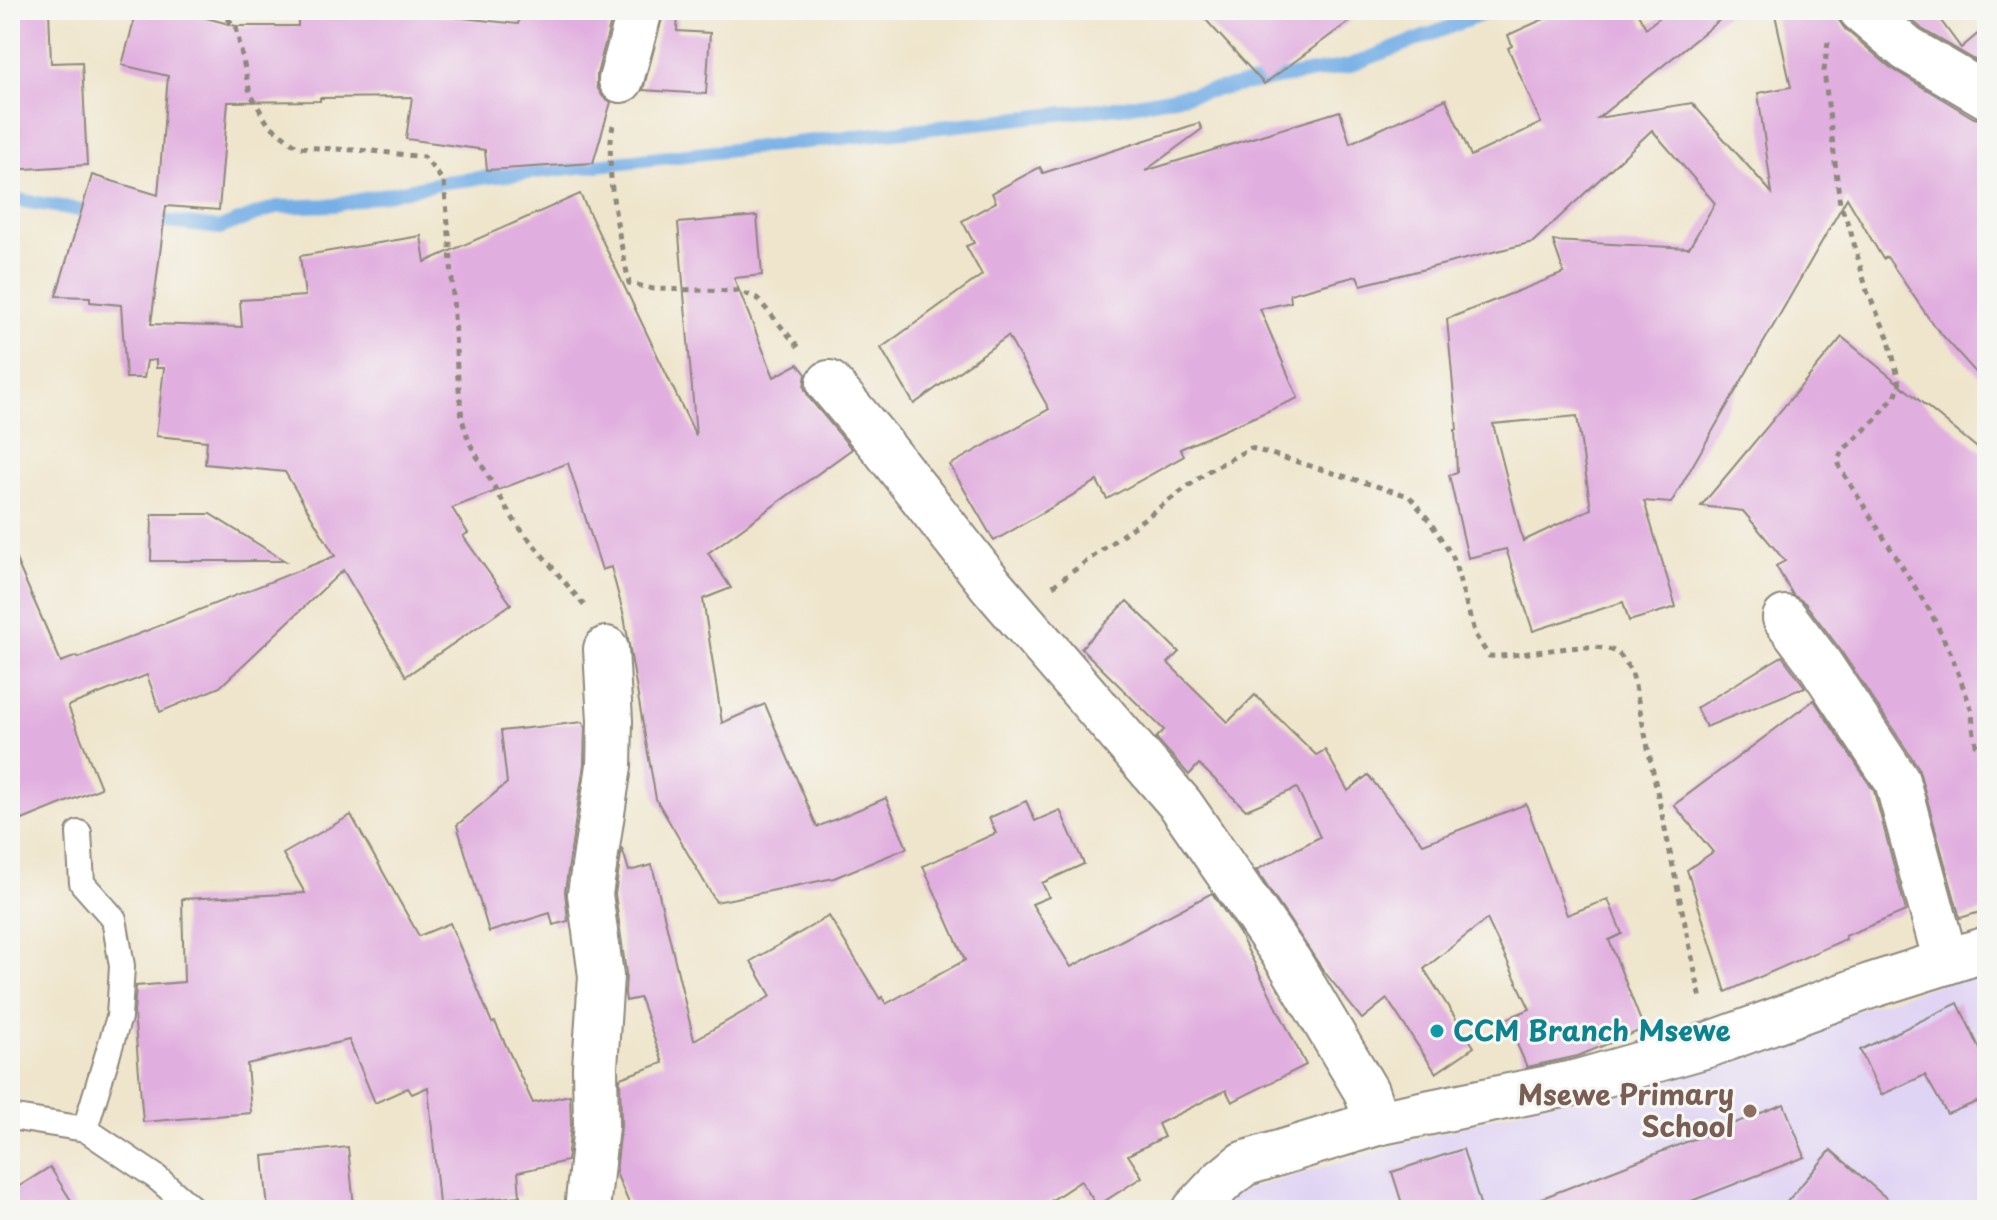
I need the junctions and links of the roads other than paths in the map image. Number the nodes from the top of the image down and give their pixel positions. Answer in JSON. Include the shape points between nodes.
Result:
{"nodes":[{"id":1,"x":640,"y":10,"type":"edge"},
{"id":2,"x":1861,"y":10,"type":"edge"},
{"id":3,"x":621,"y":80,"type":"dead end"},
{"id":4,"x":1987,"y":96,"type":"edge"},
{"id":5,"x":829,"y":383,"type":"road end"},
{"id":6,"x":1785,"y":618,"type":"dead end"},
{"id":7,"x":606,"y":649,"type":"road end"},
{"id":8,"x":79,"y":833,"type":"dead end"},
{"id":9,"x":1987,"y":949,"type":"edge"},
{"id":10,"x":1946,"y":962,"type":"junction"},
{"id":11,"x":10,"y":1117,"type":"edge"},
{"id":12,"x":1377,"y":1123,"type":"junction"},
{"id":13,"x":85,"y":1129,"type":"junction"},
{"id":14,"x":194,"y":1210,"type":"edge"},
{"id":15,"x":587,"y":1210,"type":"edge"},
{"id":16,"x":1195,"y":1210,"type":"edge"}],
"edges":[{"from":1,"to":3,"type":"street"},
{"from":2,"to":4,"type":"street","via":[[1907,49]]},
{"from":5,"to":12,"type":"street","via":[[992,586],[1181,805],[1298,975],[1366,1091]]},
{"from":6,"to":10,"type":"street","via":[[1897,781]]},
{"from":7,"to":15,"type":"street","via":[[609,766],[590,894],[601,976]]},
{"from":8,"to":13,"type":"lane","via":[[82,883],[114,919],[122,966],[119,1017]]},
{"from":9,"to":10,"type":"street"},
{"from":10,"to":12,"type":"street","via":[[1711,1044],[1578,1082]]},
{"from":11,"to":13,"type":"lane"},
{"from":12,"to":16,"type":"street","via":[[1243,1164]]},
{"from":13,"to":14,"type":"lane"}]}
